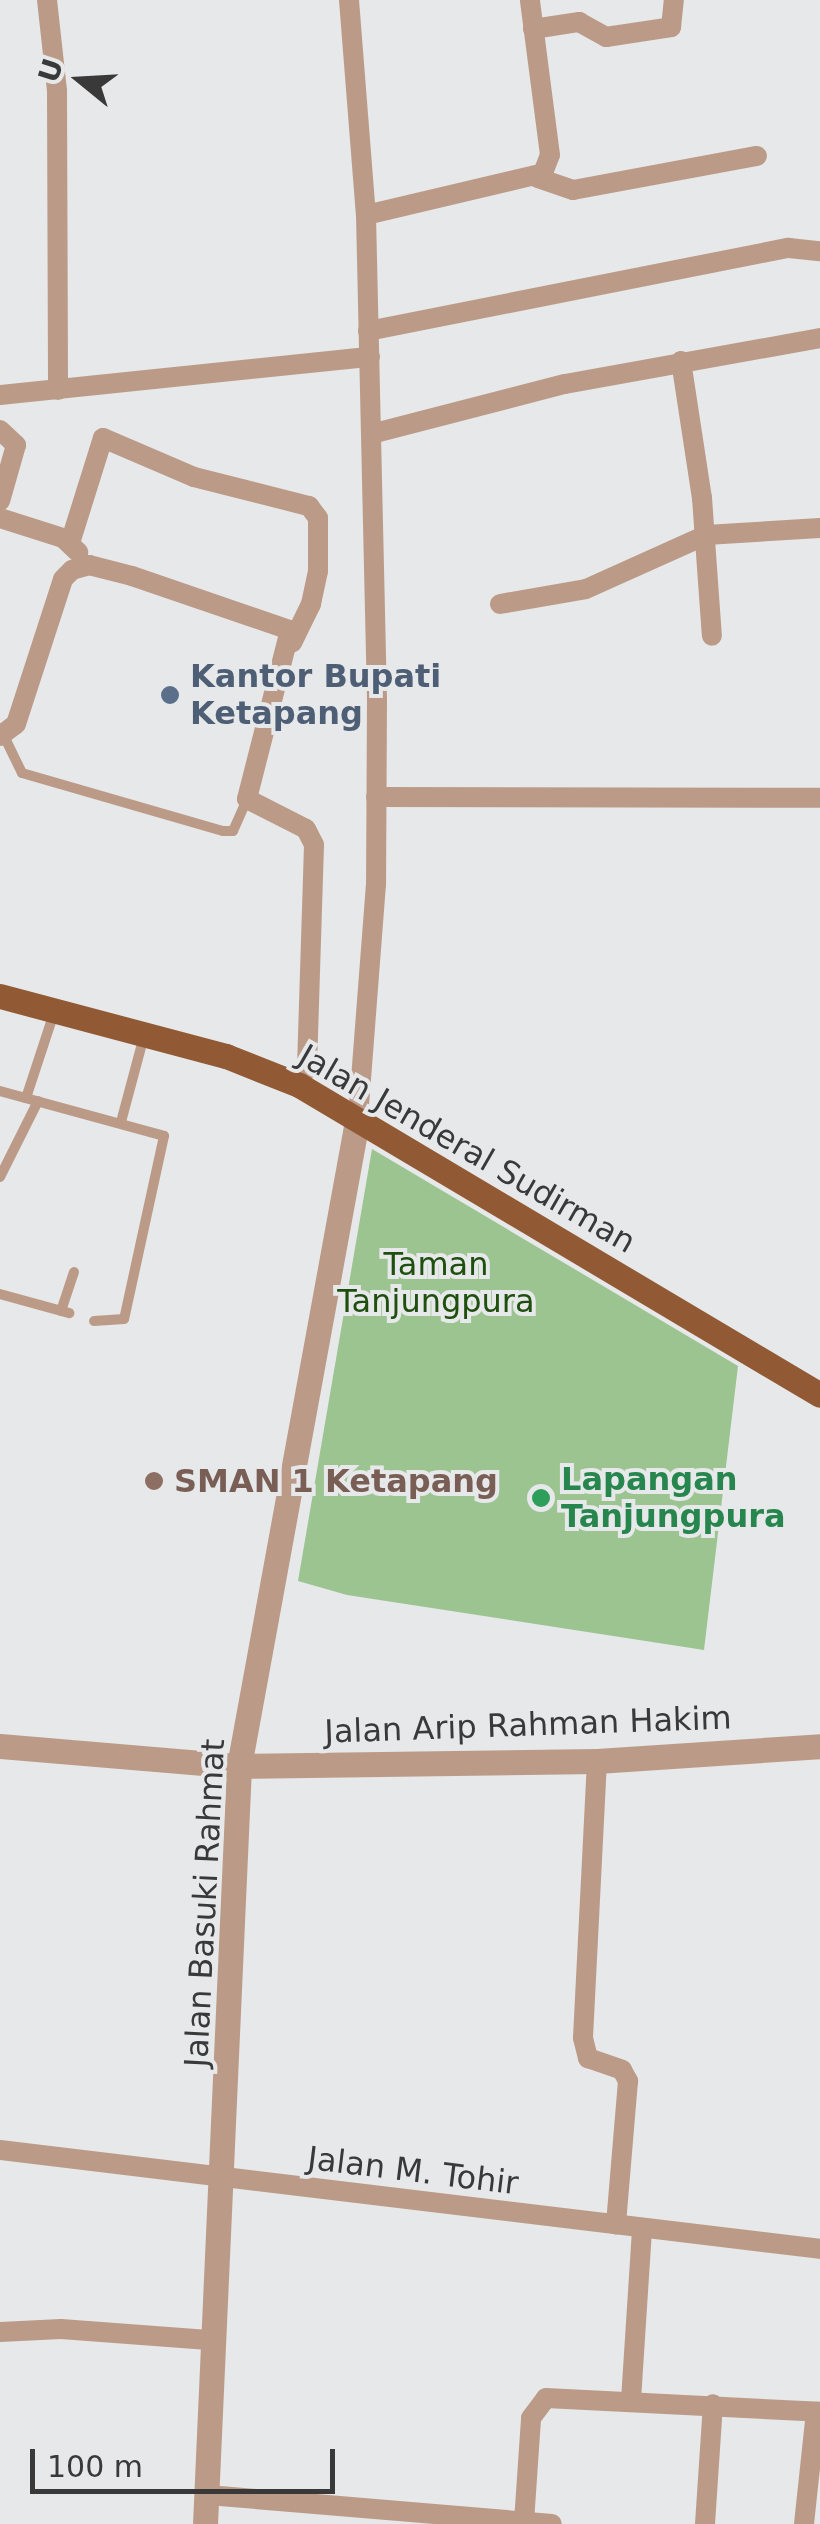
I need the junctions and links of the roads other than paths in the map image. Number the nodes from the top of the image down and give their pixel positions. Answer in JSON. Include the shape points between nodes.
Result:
{"nodes":[{"id":1,"x":47,"y":0,"type":"edge"},
{"id":2,"x":348,"y":0,"type":"edge"},
{"id":3,"x":530,"y":0,"type":"edge"},
{"id":4,"x":674,"y":0,"type":"edge"},
{"id":5,"x":533,"y":29,"type":"junction"},
{"id":6,"x":756,"y":156,"type":"dead end"},
{"id":7,"x":538,"y":178,"type":"junction"},
{"id":8,"x":366,"y":215,"type":"junction"},
{"id":9,"x":820,"y":251,"type":"edge"},
{"id":10,"x":368,"y":331,"type":"junction"},
{"id":11,"x":820,"y":338,"type":"edge"},
{"id":12,"x":370,"y":357,"type":"junction"},
{"id":13,"x":681,"y":362,"type":"junction"},
{"id":14,"x":58,"y":390,"type":"junction"},
{"id":15,"x":0,"y":394,"type":"edge"},
{"id":16,"x":0,"y":430,"type":"edge"},
{"id":17,"x":374,"y":433,"type":"junction"},
{"id":18,"x":0,"y":501,"type":"edge"},
{"id":19,"x":0,"y":518,"type":"edge"},
{"id":20,"x":820,"y":528,"type":"edge"},
{"id":21,"x":706,"y":535,"type":"junction"},
{"id":22,"x":70,"y":543,"type":"junction"},
{"id":23,"x":89,"y":565,"type":"junction"},
{"id":24,"x":500,"y":604,"type":"dead end"},
{"id":25,"x":712,"y":636,"type":"dead end"},
{"id":26,"x":292,"y":644,"type":"junction"},
{"id":27,"x":2,"y":736,"type":"edge"},
{"id":28,"x":376,"y":796,"type":"junction"},
{"id":29,"x":820,"y":798,"type":"edge"},
{"id":30,"x":248,"y":799,"type":"junction"},
{"id":31,"x":0,"y":997,"type":"edge"},
{"id":32,"x":55,"y":1011,"type":"junction"},
{"id":33,"x":145,"y":1035,"type":"junction"},
{"id":34,"x":299,"y":1085,"type":"junction"},
{"id":35,"x":0,"y":1091,"type":"edge"},
{"id":36,"x":32,"y":1099,"type":"junction"},
{"id":37,"x":358,"y":1116,"type":"junction"},
{"id":38,"x":121,"y":1122,"type":"junction"},
{"id":39,"x":0,"y":1177,"type":"edge"},
{"id":40,"x":74,"y":1272,"type":"dead end"},
{"id":41,"x":0,"y":1294,"type":"edge"},
{"id":42,"x":94,"y":1321,"type":"dead end"},
{"id":43,"x":820,"y":1396,"type":"edge"},
{"id":44,"x":0,"y":1746,"type":"edge"},
{"id":45,"x":820,"y":1746,"type":"edge"},
{"id":46,"x":597,"y":1760,"type":"junction"},
{"id":47,"x":239,"y":1766,"type":"junction"},
{"id":48,"x":0,"y":2150,"type":"edge"},
{"id":49,"x":224,"y":2179,"type":"junction"},
{"id":50,"x":616,"y":2225,"type":"junction"},
{"id":51,"x":642,"y":2228,"type":"junction"},
{"id":52,"x":820,"y":2249,"type":"edge"},
{"id":53,"x":0,"y":2332,"type":"edge"},
{"id":54,"x":209,"y":2340,"type":"junction"},
{"id":55,"x":631,"y":2400,"type":"junction"},
{"id":56,"x":713,"y":2404,"type":"junction"},
{"id":57,"x":818,"y":2412,"type":"edge"},
{"id":58,"x":208,"y":2494,"type":"junction"},
{"id":59,"x":524,"y":2522,"type":"edge"},
{"id":60,"x":205,"y":2524,"type":"edge"},
{"id":61,"x":552,"y":2524,"type":"edge"},
{"id":62,"x":705,"y":2524,"type":"edge"},
{"id":63,"x":804,"y":2524,"type":"edge"}],
"edges":[{"from":1,"to":14,"type":"street","via":[[57,91]]},
{"from":2,"to":8,"type":"street"},
{"from":3,"to":5,"type":"street"},
{"from":4,"to":5,"type":"street","via":[[671,27],[606,37],[579,22]]},
{"from":5,"to":7,"type":"street","via":[[550,154]]},
{"from":6,"to":7,"type":"street","via":[[573,190]]},
{"from":7,"to":8,"type":"street"},
{"from":8,"to":10,"type":"street"},
{"from":9,"to":10,"type":"street","via":[[789,248]]},
{"from":10,"to":12,"type":"street"},
{"from":11,"to":13,"type":"street"},
{"from":12,"to":14,"type":"street"},
{"from":12,"to":17,"type":"street"},
{"from":13,"to":17,"type":"street"},
{"from":13,"to":21,"type":"street"},
{"from":14,"to":15,"type":"street"},
{"from":16,"to":18,"type":"street","via":[[16,445]]},
{"from":17,"to":28,"type":"street"},
{"from":19,"to":22,"type":"street"},
{"from":20,"to":21,"type":"street"},
{"from":21,"to":24,"type":"street","via":[[586,589]]},
{"from":21,"to":25,"type":"street"},
{"from":22,"to":23,"type":"street"},
{"from":22,"to":26,"type":"street","via":[[103,438],[194,477],[309,506],[318,518],[318,571],[312,604]]},
{"from":23,"to":26,"type":"street","via":[[280,622]]},
{"from":23,"to":27,"type":"street","via":[[63,579],[16,724]]},
{"from":26,"to":30,"type":"street"},
{"from":27,"to":30,"type":"lane","via":[[22,773],[223,831],[232,831]]},
{"from":28,"to":29,"type":"street"},
{"from":28,"to":37,"type":"street","via":[[371,981]]},
{"from":30,"to":34,"type":"street","via":[[306,829],[314,845],[307,1065]]},
{"from":31,"to":32,"type":"main road","name":"Jalan Jenderal Sudirman"},
{"from":32,"to":33,"type":"main road","name":"Jalan Jenderal Sudirman"},
{"from":32,"to":36,"type":"lane"},
{"from":33,"to":34,"type":"main road","name":"Jalan Jenderal Sudirman"},
{"from":33,"to":38,"type":"lane"},
{"from":34,"to":37,"type":"main road","name":"Jalan Jenderal Sudirman"},
{"from":35,"to":36,"type":"lane"},
{"from":36,"to":38,"type":"lane"},
{"from":36,"to":39,"type":"lane"},
{"from":37,"to":43,"type":"main road","name":"Jalan Jenderal Sudirman"},
{"from":37,"to":47,"type":"street","name":"Jalan Basuki Rahmat"},
{"from":38,"to":42,"type":"lane","via":[[159,1132],[164,1146],[124,1319]]},
{"from":40,"to":41,"type":"lane","via":[[65,1312]]},
{"from":44,"to":47,"type":"street","name":"Jalan Arip Rahman Hakim"},
{"from":45,"to":46,"type":"street","name":"Jalan Arip Rahman Hakim"},
{"from":46,"to":47,"type":"street","name":"Jalan Arip Rahman Hakim"},
{"from":46,"to":50,"type":"street","via":[[583,2038],[588,2058],[622,2070],[628,2081]]},
{"from":47,"to":49,"type":"street","name":"Jalan Basuki Rahmat"},
{"from":48,"to":49,"type":"street","name":"Jalan M. Tohir"},
{"from":49,"to":50,"type":"street","name":"Jalan M. Tohir"},
{"from":49,"to":54,"type":"street","name":"Jalan Basuki Rahmat"},
{"from":50,"to":51,"type":"street","name":"Jalan M. Tohir"},
{"from":51,"to":52,"type":"street","name":"Jalan M. Tohir"},
{"from":51,"to":55,"type":"street"},
{"from":53,"to":54,"type":"street","via":[[61,2329]]},
{"from":54,"to":58,"type":"street","name":"Jalan Basuki Rahmat"},
{"from":55,"to":56,"type":"street"},
{"from":55,"to":59,"type":"street","via":[[558,2396],[534,2408]]},
{"from":56,"to":57,"type":"street"},
{"from":56,"to":62,"type":"street"},
{"from":57,"to":63,"type":"street"},
{"from":58,"to":59,"type":"street"},
{"from":58,"to":60,"type":"street","name":"Jalan Basuki Rahmat"},
{"from":59,"to":61,"type":"street"}]}
